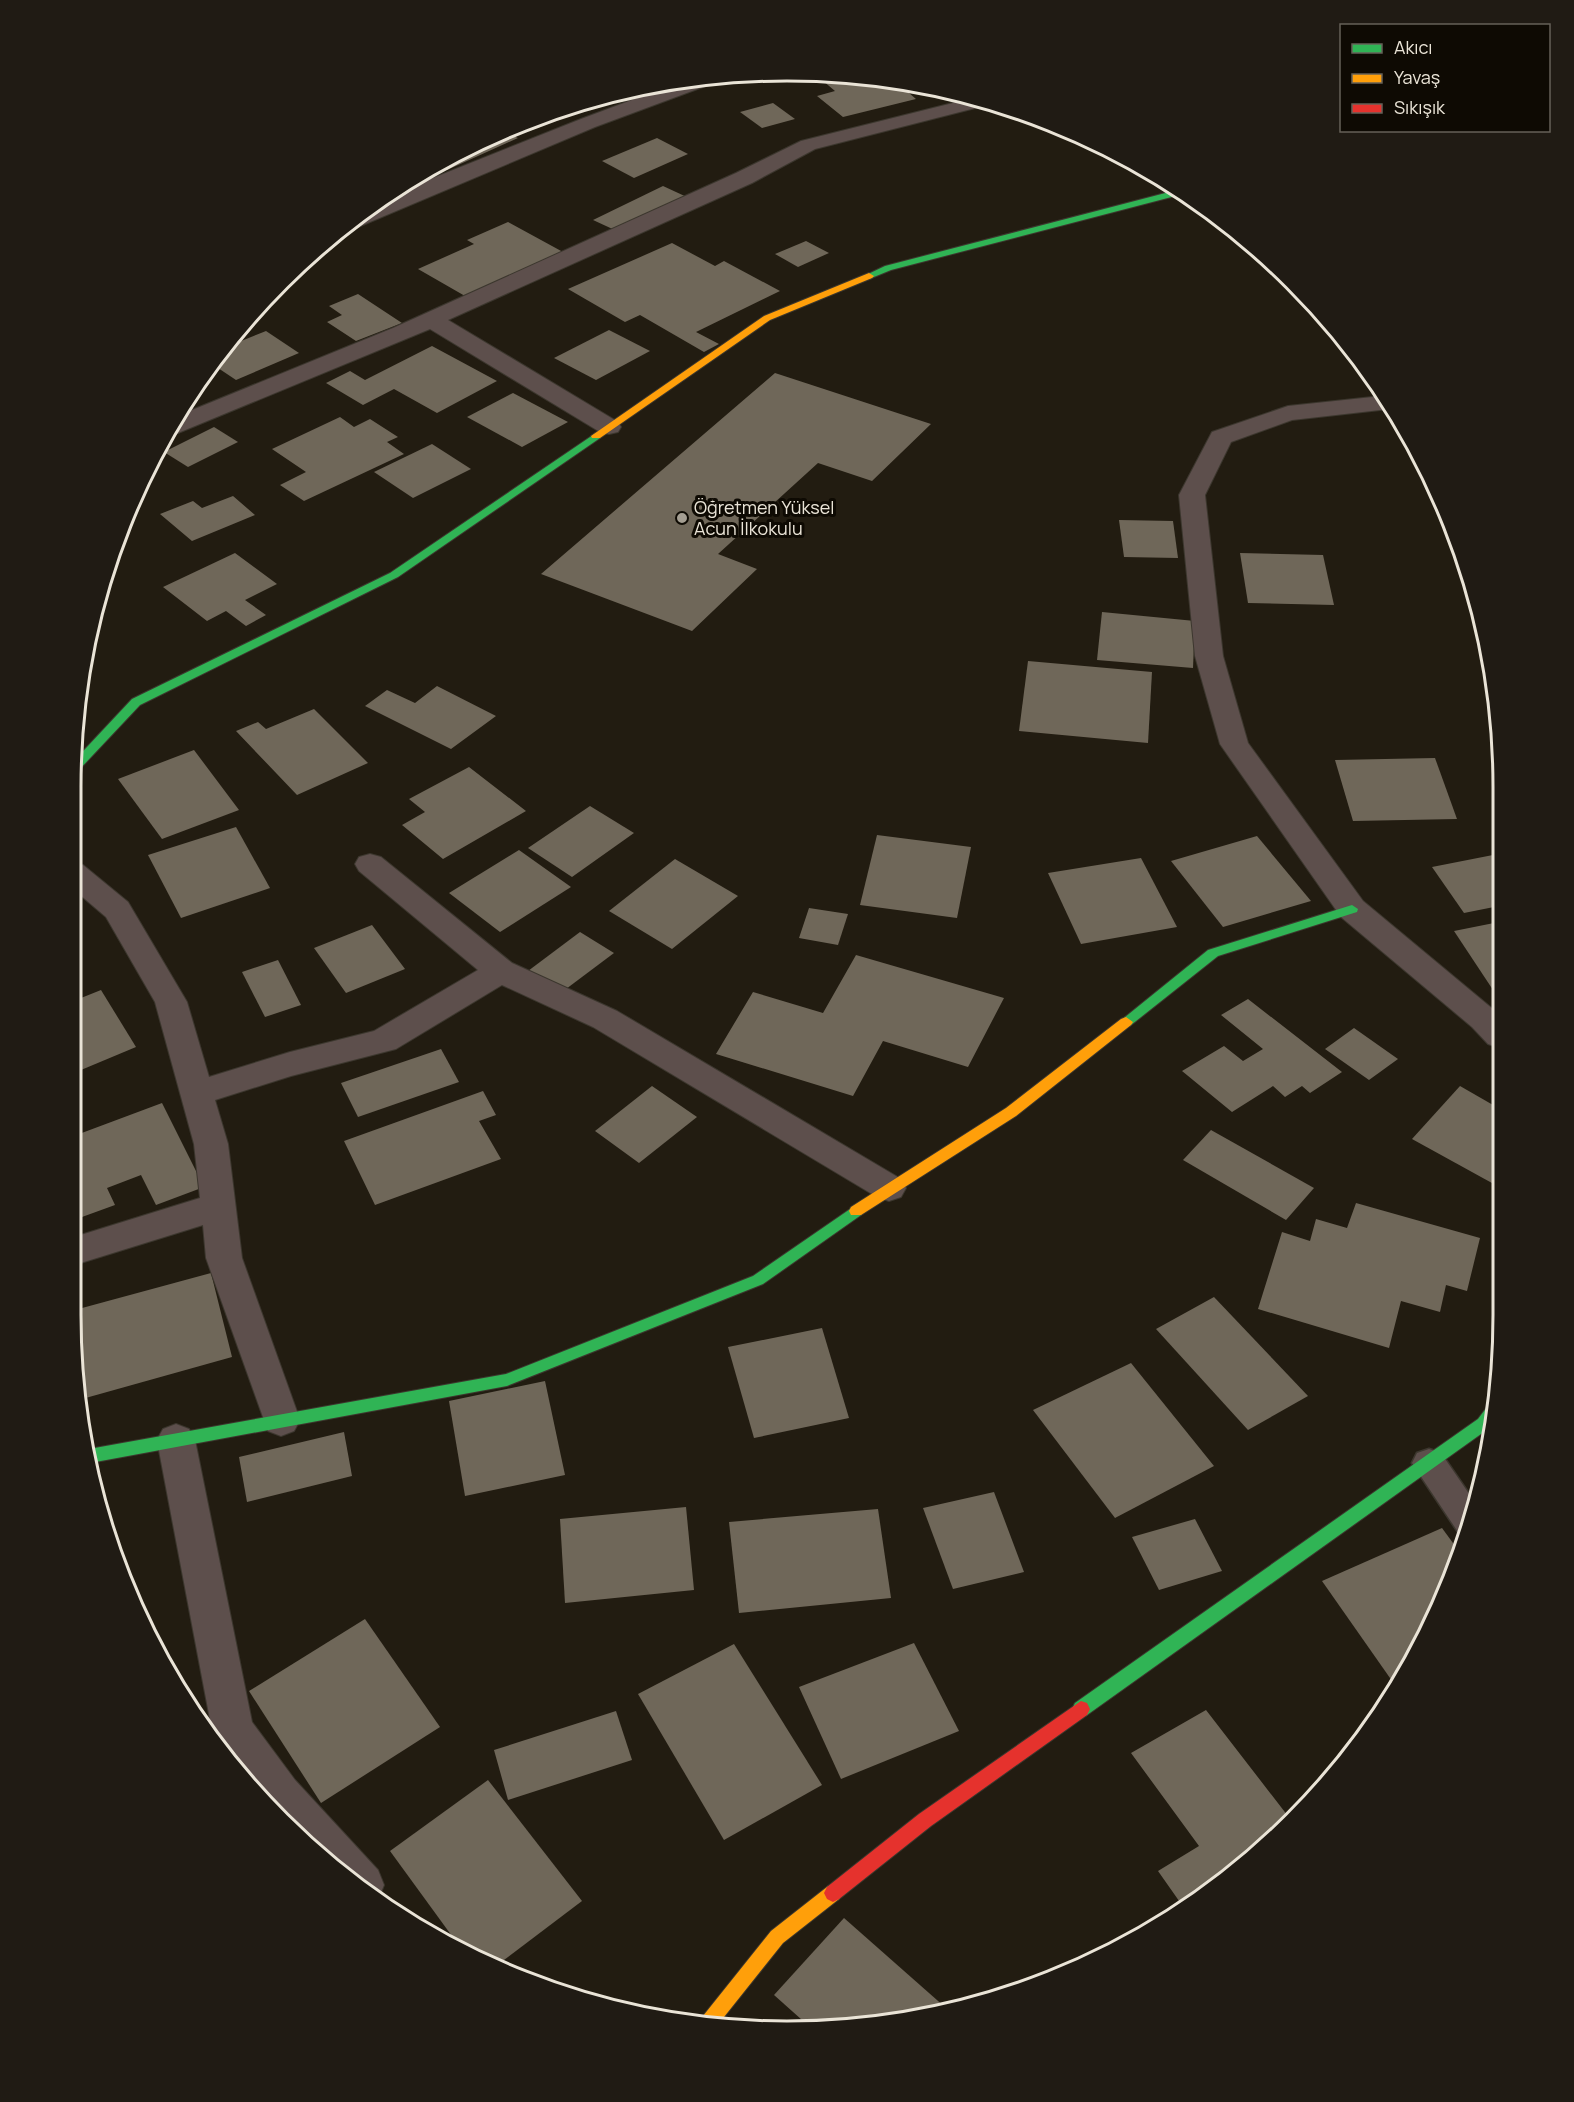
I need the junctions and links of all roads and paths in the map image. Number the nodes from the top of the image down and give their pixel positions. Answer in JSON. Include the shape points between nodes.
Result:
{"nodes":[{"id":1,"x":678,"y":90,"type":"edge"},
{"id":2,"x":970,"y":105,"type":"edge"},
{"id":3,"x":1170,"y":195,"type":"edge"},
{"id":4,"x":389,"y":204,"type":"edge"},
{"id":5,"x":430,"y":319,"type":"junction"},
{"id":6,"x":1379,"y":404,"type":"edge"},
{"id":7,"x":184,"y":421,"type":"edge"},
{"id":8,"x":609,"y":427,"type":"junction"},
{"id":9,"x":82,"y":759,"type":"edge"},
{"id":10,"x":370,"y":864,"type":"dead end"},
{"id":11,"x":81,"y":880,"type":"edge"},
{"id":12,"x":1352,"y":909,"type":"junction"},
{"id":13,"x":501,"y":971,"type":"junction"},
{"id":14,"x":1493,"y":1029,"type":"edge"},
{"id":15,"x":196,"y":1093,"type":"junction"},
{"id":16,"x":889,"y":1188,"type":"junction"},
{"id":17,"x":218,"y":1206,"type":"junction"},
{"id":18,"x":81,"y":1249,"type":"edge"},
{"id":19,"x":281,"y":1420,"type":"junction"},
{"id":20,"x":1484,"y":1423,"type":"edge"},
{"id":21,"x":176,"y":1440,"type":"junction"},
{"id":22,"x":95,"y":1455,"type":"edge"},
{"id":23,"x":1429,"y":1463,"type":"junction"},
{"id":24,"x":1464,"y":1514,"type":"edge"},
{"id":25,"x":341,"y":1862,"type":"edge"},
{"id":26,"x":712,"y":2017,"type":"edge"}],
"edges":[{"from":1,"to":4,"type":"street"},
{"from":2,"to":5,"type":"street","via":[[808,145],[744,178]]},
{"from":3,"to":8,"type":"street","via":[[877,273],[767,318]]},
{"from":5,"to":7,"type":"street"},
{"from":5,"to":8,"type":"street"},
{"from":6,"to":12,"type":"street","via":[[1288,413],[1221,437],[1192,495],[1209,656],[1234,744]]},
{"from":8,"to":9,"type":"street","via":[[394,575],[136,702]]},
{"from":10,"to":13,"type":"street"},
{"from":11,"to":15,"type":"street","via":[[117,910],[171,1002]]},
{"from":12,"to":14,"type":"street"},
{"from":12,"to":16,"type":"street","via":[[1213,954],[1011,1112]]},
{"from":13,"to":15,"type":"street","via":[[384,1041]]},
{"from":13,"to":16,"type":"street","via":[[605,1019]]},
{"from":15,"to":17,"type":"street","via":[[211,1144]]},
{"from":16,"to":19,"type":"street","via":[[758,1280],[507,1380]]},
{"from":17,"to":18,"type":"street"},
{"from":17,"to":19,"type":"street","via":[[224,1258]]},
{"from":19,"to":21,"type":"street"},
{"from":20,"to":23,"type":"street"},
{"from":21,"to":22,"type":"street"},
{"from":21,"to":25,"type":"street","via":[[233,1730],[280,1794]]},
{"from":23,"to":24,"type":"lane"},
{"from":23,"to":26,"type":"street","via":[[926,1820],[777,1937]]}]}
